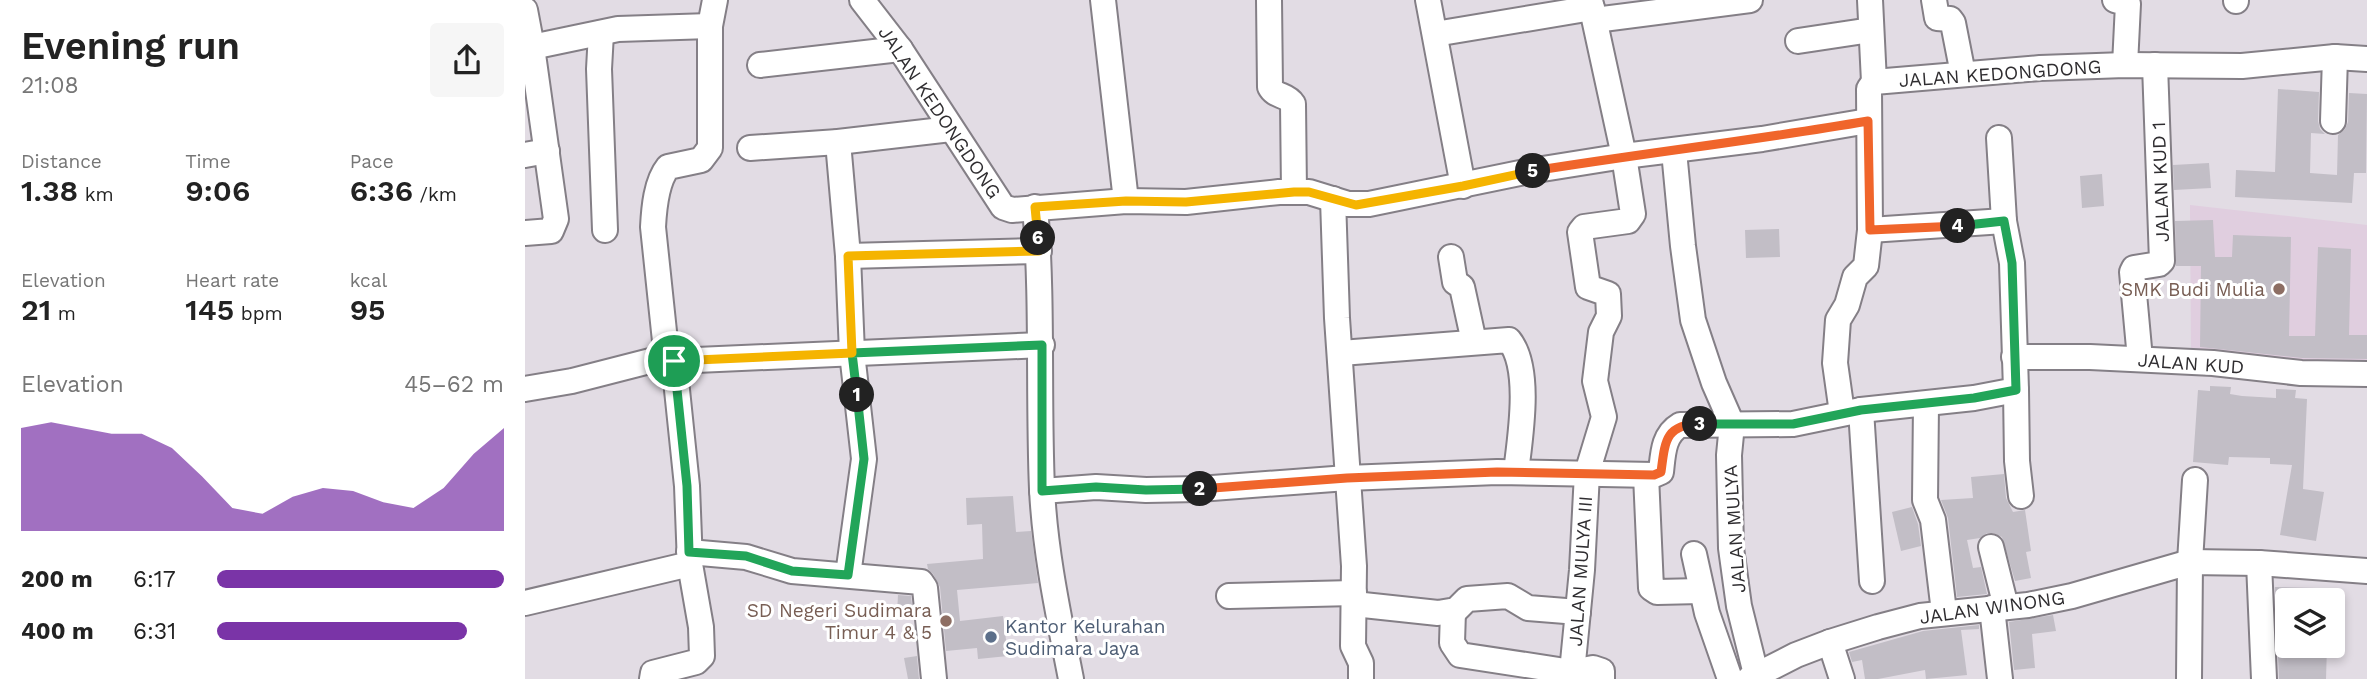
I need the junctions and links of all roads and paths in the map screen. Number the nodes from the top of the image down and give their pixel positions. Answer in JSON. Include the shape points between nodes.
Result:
{"nodes":[{"id":1,"x":715,"y":0,"type":"edge"},
{"id":2,"x":862,"y":0,"type":"edge"},
{"id":3,"x":1103,"y":0,"type":"edge"},
{"id":4,"x":1269,"y":0,"type":"edge"},
{"id":5,"x":1428,"y":0,"type":"edge"},
{"id":6,"x":1750,"y":0,"type":"edge"},
{"id":7,"x":1870,"y":0,"type":"edge"},
{"id":8,"x":1934,"y":0,"type":"edge"},
{"id":9,"x":2115,"y":0,"type":"edge"},
{"id":10,"x":1592,"y":9,"type":"edge"},
{"id":11,"x":525,"y":10,"type":"edge"},
{"id":12,"x":711,"y":26,"type":"junction"},
{"id":13,"x":1871,"y":30,"type":"junction"},
{"id":14,"x":601,"y":33,"type":"junction"},
{"id":15,"x":1435,"y":34,"type":"junction"},
{"id":16,"x":1798,"y":41,"type":"dead end"},
{"id":17,"x":532,"y":47,"type":"junction"},
{"id":18,"x":900,"y":49,"type":"junction"},
{"id":19,"x":2335,"y":57,"type":"junction"},
{"id":20,"x":2367,"y":59,"type":"edge"},
{"id":21,"x":759,"y":65,"type":"dead end"},
{"id":22,"x":2125,"y":65,"type":"junction"},
{"id":23,"x":2155,"y":65,"type":"junction"},
{"id":24,"x":1963,"y":74,"type":"junction"},
{"id":25,"x":1874,"y":82,"type":"junction"},
{"id":26,"x":1868,"y":121,"type":"junction"},
{"id":27,"x":2333,"y":121,"type":"dead end"},
{"id":28,"x":951,"y":129,"type":"junction"},
{"id":29,"x":1999,"y":138,"type":"dead end"},
{"id":30,"x":838,"y":142,"type":"junction"},
{"id":31,"x":750,"y":148,"type":"dead end"},
{"id":32,"x":1674,"y":151,"type":"junction"},
{"id":33,"x":536,"y":153,"type":"edge"},
{"id":34,"x":1624,"y":156,"type":"junction"},
{"id":35,"x":1463,"y":186,"type":"junction"},
{"id":36,"x":1294,"y":192,"type":"junction"},
{"id":37,"x":1333,"y":199,"type":"junction"},
{"id":38,"x":1126,"y":201,"type":"junction"},
{"id":39,"x":1035,"y":207,"type":"junction"},
{"id":40,"x":2004,"y":221,"type":"junction"},
{"id":41,"x":605,"y":230,"type":"dead end"},
{"id":42,"x":1870,"y":230,"type":"junction"},
{"id":43,"x":525,"y":233,"type":"edge"},
{"id":44,"x":1039,"y":251,"type":"junction"},
{"id":45,"x":848,"y":256,"type":"junction"},
{"id":46,"x":1451,"y":257,"type":"dead end"},
{"id":47,"x":1474,"y":342,"type":"junction"},
{"id":48,"x":1042,"y":345,"type":"junction"},
{"id":49,"x":852,"y":353,"type":"junction"},
{"id":50,"x":1341,"y":353,"type":"junction"},
{"id":51,"x":2014,"y":357,"type":"junction"},
{"id":52,"x":2140,"y":359,"type":"junction"},
{"id":53,"x":670,"y":361,"type":"junction"},
{"id":54,"x":2367,"y":374,"type":"edge"},
{"id":55,"x":525,"y":389,"type":"edge"},
{"id":56,"x":2016,"y":390,"type":"junction"},
{"id":57,"x":1926,"y":404,"type":"junction"},
{"id":58,"x":1851,"y":412,"type":"junction"},
{"id":59,"x":1732,"y":424,"type":"junction"},
{"id":60,"x":1516,"y":472,"type":"junction"},
{"id":61,"x":1587,"y":473,"type":"junction"},
{"id":62,"x":1646,"y":475,"type":"junction"},
{"id":63,"x":1347,"y":478,"type":"junction"},
{"id":64,"x":2195,"y":480,"type":"dead end"},
{"id":65,"x":1042,"y":491,"type":"junction"},
{"id":66,"x":2021,"y":496,"type":"dead end"},
{"id":67,"x":1991,"y":548,"type":"dead end"},
{"id":68,"x":1694,"y":554,"type":"dead end"},
{"id":69,"x":690,"y":558,"type":"junction"},
{"id":70,"x":2190,"y":562,"type":"junction"},
{"id":71,"x":2259,"y":562,"type":"junction"},
{"id":72,"x":2367,"y":571,"type":"edge"},
{"id":73,"x":848,"y":575,"type":"junction"},
{"id":74,"x":1872,"y":581,"type":"dead end"},
{"id":75,"x":1701,"y":590,"type":"junction"},
{"id":76,"x":1229,"y":596,"type":"dead end"},
{"id":77,"x":1354,"y":599,"type":"junction"},
{"id":78,"x":525,"y":603,"type":"edge"},
{"id":79,"x":1999,"y":607,"type":"junction"},
{"id":80,"x":1453,"y":611,"type":"junction"},
{"id":81,"x":1578,"y":612,"type":"junction"},
{"id":82,"x":1944,"y":612,"type":"junction"},
{"id":83,"x":1830,"y":642,"type":"junction"},
{"id":84,"x":1572,"y":672,"type":"junction"},
{"id":85,"x":1753,"y":677,"type":"edge"},
{"id":86,"x":652,"y":679,"type":"edge"},
{"id":87,"x":934,"y":679,"type":"edge"},
{"id":88,"x":1071,"y":679,"type":"edge"},
{"id":89,"x":1361,"y":679,"type":"edge"},
{"id":90,"x":1602,"y":679,"type":"edge"},
{"id":91,"x":1730,"y":679,"type":"edge"},
{"id":92,"x":1842,"y":679,"type":"edge"},
{"id":93,"x":2000,"y":679,"type":"edge"},
{"id":94,"x":2189,"y":679,"type":"edge"},
{"id":95,"x":2264,"y":679,"type":"edge"}],
"edges":[{"from":1,"to":12,"type":"street"},
{"from":2,"to":18,"type":"street","name":"JALAN KEDONGDONG"},
{"from":3,"to":38,"type":"street"},
{"from":4,"to":36,"type":"street","via":[[1270,87],[1293,104]]},
{"from":5,"to":15,"type":"street"},
{"from":6,"to":10,"type":"street"},
{"from":7,"to":13,"type":"street"},
{"from":8,"to":24,"type":"street","via":[[1937,18],[1953,23]]},
{"from":9,"to":22,"type":"street","via":[[2128,5]]},
{"from":10,"to":15,"type":"street"},
{"from":10,"to":34,"type":"street"},
{"from":11,"to":17,"type":"street"},
{"from":12,"to":14,"type":"street","via":[[638,27]]},
{"from":12,"to":53,"type":"street","via":[[710,149],[701,160],[668,167],[655,208],[655,253]]},
{"from":13,"to":16,"type":"street"},
{"from":13,"to":25,"type":"street"},
{"from":14,"to":17,"type":"street"},
{"from":14,"to":41,"type":"street"},
{"from":15,"to":35,"type":"street"},
{"from":17,"to":33,"type":"street"},
{"from":18,"to":21,"type":"street"},
{"from":18,"to":28,"type":"street","name":"JALAN KEDONGDONG"},
{"from":19,"to":20,"type":"street","name":"JALAN KEDONGDONG"},
{"from":19,"to":23,"type":"street","name":"JALAN KEDONGDONG","via":[[2242,66]]},
{"from":19,"to":27,"type":"street"},
{"from":22,"to":23,"type":"street","name":"JALAN KEDONGDONG"},
{"from":22,"to":24,"type":"street","name":"JALAN KEDONGDONG"},
{"from":23,"to":52,"type":"street","name":"JALAN KUD 1","via":[[2162,261],[2132,272]]},
{"from":24,"to":25,"type":"street","name":"JALAN KEDONGDONG"},
{"from":25,"to":26,"type":"street","name":"JALAN KEDONGDONG","via":[[1869,89]]},
{"from":26,"to":32,"type":"street","name":"JALAN KEDONGDONG"},
{"from":26,"to":42,"type":"street"},
{"from":28,"to":30,"type":"street"},
{"from":28,"to":39,"type":"street","name":"JALAN KEDONGDONG","via":[[1003,207]]},
{"from":29,"to":40,"type":"street"},
{"from":30,"to":31,"type":"street"},
{"from":30,"to":45,"type":"street"},
{"from":32,"to":34,"type":"street","name":"JALAN KEDONGDONG"},
{"from":32,"to":59,"type":"street","via":[[1693,320]]},
{"from":33,"to":43,"type":"street","via":[[556,219],[547,232]]},
{"from":34,"to":35,"type":"street","name":"JALAN KEDONGDONG"},
{"from":34,"to":61,"type":"street","name":"JALAN MULYA III","via":[[1631,219],[1584,227],[1580,232],[1588,287],[1608,294],[1609,312],[1601,332],[1595,381],[1604,416]]},
{"from":35,"to":37,"type":"street","name":"JALAN KEDONGDONG","via":[[1369,204]]},
{"from":36,"to":37,"type":"street","name":"JALAN KEDONGDONG"},
{"from":36,"to":38,"type":"street","name":"JALAN KEDONGDONG","via":[[1186,202]]},
{"from":37,"to":50,"type":"street"},
{"from":38,"to":39,"type":"street","name":"JALAN KEDONGDONG"},
{"from":39,"to":44,"type":"street"},
{"from":40,"to":42,"type":"street"},
{"from":40,"to":51,"type":"street","via":[[2012,263]]},
{"from":42,"to":58,"type":"street","via":[[1866,266],[1855,277],[1837,320],[1835,363]]},
{"from":44,"to":45,"type":"street"},
{"from":44,"to":48,"type":"street"},
{"from":45,"to":49,"type":"street"},
{"from":46,"to":47,"type":"street"},
{"from":47,"to":50,"type":"street"},
{"from":47,"to":60,"type":"street","via":[[1509,340],[1517,358],[1522,419]]},
{"from":48,"to":49,"type":"street"},
{"from":48,"to":65,"type":"street"},
{"from":49,"to":53,"type":"street"},
{"from":49,"to":73,"type":"street","via":[[864,459]]},
{"from":50,"to":63,"type":"street"},
{"from":51,"to":52,"type":"street","name":"JALAN KUD"},
{"from":51,"to":56,"type":"street"},
{"from":52,"to":54,"type":"street","name":"JALAN KUD"},
{"from":53,"to":55,"type":"street","via":[[650,361]]},
{"from":53,"to":69,"type":"street","via":[[687,486]]},
{"from":56,"to":57,"type":"street"},
{"from":56,"to":66,"type":"street"},
{"from":57,"to":58,"type":"street"},
{"from":57,"to":82,"type":"street","via":[[1925,500],[1933,520]]},
{"from":58,"to":59,"type":"street","via":[[1793,424]]},
{"from":58,"to":74,"type":"street"},
{"from":59,"to":62,"type":"street","via":[[1680,425],[1664,447],[1661,472]]},
{"from":59,"to":85,"type":"street","name":"JALAN MULYA","via":[[1731,548]]},
{"from":60,"to":61,"type":"street"},
{"from":60,"to":63,"type":"street"},
{"from":61,"to":62,"type":"street"},
{"from":61,"to":81,"type":"street","name":"JALAN MULYA III"},
{"from":62,"to":75,"type":"street","via":[[1651,588],[1657,592]]},
{"from":63,"to":65,"type":"street","via":[[1199,489]]},
{"from":63,"to":77,"type":"street"},
{"from":64,"to":70,"type":"street"},
{"from":65,"to":88,"type":"street"},
{"from":67,"to":79,"type":"street"},
{"from":68,"to":75,"type":"street"},
{"from":69,"to":73,"type":"street","via":[[746,556],[792,571]]},
{"from":69,"to":78,"type":"street"},
{"from":69,"to":86,"type":"street","via":[[702,656],[696,662],[653,673]]},
{"from":70,"to":71,"type":"street","name":"JALAN WINONG"},
{"from":70,"to":79,"type":"street","name":"JALAN WINONG","via":[[2099,590]]},
{"from":70,"to":94,"type":"street"},
{"from":71,"to":72,"type":"street","name":"JALAN WINONG"},
{"from":71,"to":95,"type":"street"},
{"from":73,"to":87,"type":"street","via":[[923,582]]},
{"from":75,"to":91,"type":"street"},
{"from":76,"to":77,"type":"street"},
{"from":77,"to":80,"type":"street","via":[[1423,613]]},
{"from":77,"to":89,"type":"street","via":[[1353,646],[1361,663]]},
{"from":79,"to":82,"type":"street","name":"JALAN WINONG"},
{"from":79,"to":93,"type":"street"},
{"from":80,"to":81,"type":"street","via":[[1467,599],[1508,596],[1528,608]]},
{"from":80,"to":84,"type":"street","via":[[1452,643],[1460,655]]},
{"from":81,"to":84,"type":"street","name":"JALAN MULYA III"},
{"from":82,"to":83,"type":"street","name":"JALAN WINONG"},
{"from":83,"to":85,"type":"street","name":"JALAN WINONG"},
{"from":83,"to":92,"type":"street"},
{"from":84,"to":90,"type":"street","name":"JALAN MULYA III","via":[[1593,668],[1602,671]]}]}
